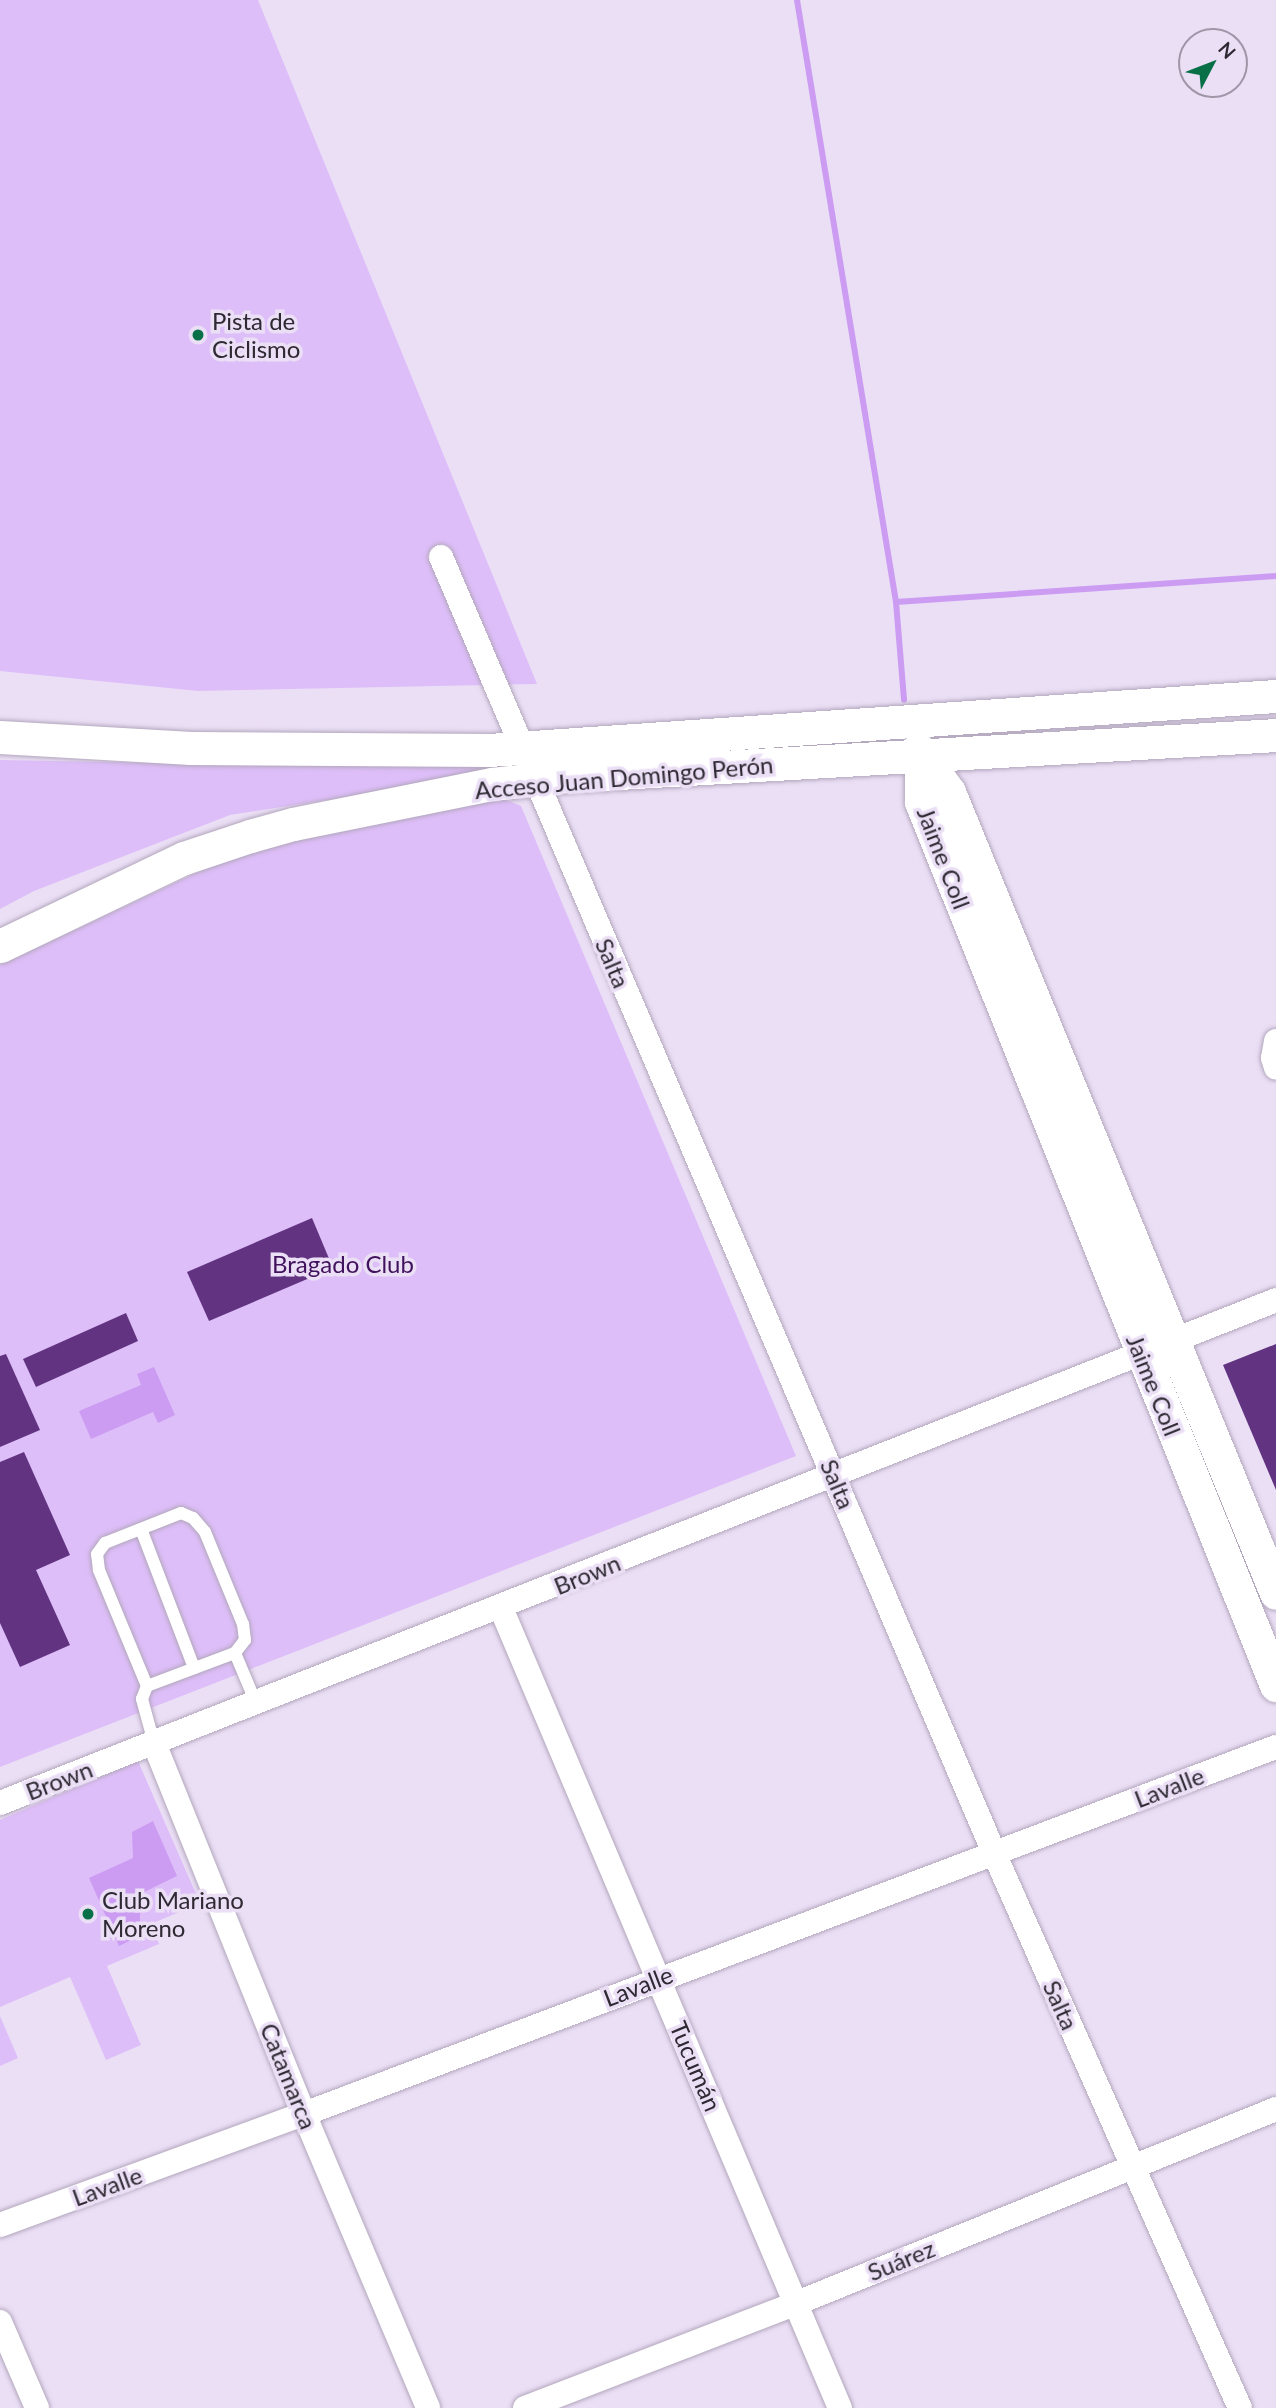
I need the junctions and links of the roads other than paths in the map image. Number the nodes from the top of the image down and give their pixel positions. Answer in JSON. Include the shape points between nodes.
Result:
{"nodes":[{"id":1,"x":441,"y":557,"type":"dead end"},
{"id":2,"x":1276,"y":696,"type":"edge"},
{"id":3,"x":907,"y":722,"type":"junction"},
{"id":4,"x":1276,"y":735,"type":"edge"},
{"id":5,"x":0,"y":737,"type":"edge"},
{"id":6,"x":520,"y":746,"type":"junction"},
{"id":7,"x":921,"y":756,"type":"junction"},
{"id":8,"x":533,"y":779,"type":"junction"},
{"id":9,"x":0,"y":946,"type":"edge"},
{"id":10,"x":1276,"y":1041,"type":"edge"},
{"id":11,"x":1276,"y":1068,"type":"edge"},
{"id":12,"x":1276,"y":1300,"type":"edge"},
{"id":13,"x":1172,"y":1339,"type":"junction"},
{"id":14,"x":1140,"y":1352,"type":"junction"},
{"id":15,"x":834,"y":1475,"type":"junction"},
{"id":16,"x":141,"y":1529,"type":"junction"},
{"id":17,"x":1276,"y":1593,"type":"edge"},
{"id":18,"x":501,"y":1608,"type":"junction"},
{"id":19,"x":235,"y":1653,"type":"junction"},
{"id":20,"x":194,"y":1668,"type":"junction"},
{"id":21,"x":1276,"y":1685,"type":"edge"},
{"id":22,"x":147,"y":1686,"type":"junction"},
{"id":23,"x":256,"y":1703,"type":"junction"},
{"id":24,"x":155,"y":1743,"type":"junction"},
{"id":25,"x":1276,"y":1747,"type":"edge"},
{"id":26,"x":0,"y":1803,"type":"edge"},
{"id":27,"x":994,"y":1853,"type":"junction"},
{"id":28,"x":658,"y":1978,"type":"junction"},
{"id":29,"x":1276,"y":2109,"type":"edge"},
{"id":30,"x":304,"y":2114,"type":"junction"},
{"id":31,"x":1131,"y":2165,"type":"junction"},
{"id":32,"x":0,"y":2225,"type":"edge"},
{"id":33,"x":797,"y":2303,"type":"junction"},
{"id":34,"x":0,"y":2322,"type":"edge"},
{"id":35,"x":37,"y":2408,"type":"edge"},
{"id":36,"x":428,"y":2408,"type":"edge"},
{"id":37,"x":525,"y":2408,"type":"edge"},
{"id":38,"x":840,"y":2408,"type":"edge"},
{"id":39,"x":1240,"y":2408,"type":"edge"}],
"edges":[{"from":1,"to":6,"type":"street","name":"Salta"},
{"from":2,"to":3,"type":"main road","name":"Acceso Juan Domingo Perón"},
{"from":3,"to":6,"type":"main road","name":"Acceso Juan Domingo Perón"},
{"from":3,"to":7,"type":"main road"},
{"from":4,"to":7,"type":"main road","name":"Acceso Juan Domingo Perón"},
{"from":5,"to":6,"type":"main road","name":"Acceso Juan Domingo Perón","via":[[191,748],[489,750]]},
{"from":6,"to":8,"type":"street","name":"Salta"},
{"from":7,"to":8,"type":"main road","name":"Acceso Juan Domingo Perón"},
{"from":7,"to":13,"type":"main road","name":"Jaime Coll","via":[[949,792]]},
{"from":7,"to":14,"type":"main road","name":"Jaime Coll","via":[[921,802]]},
{"from":8,"to":9,"type":"main road","name":"Acceso Juan Domingo Perón","via":[[479,786],[250,836],[184,858]]},
{"from":8,"to":15,"type":"street","name":"Salta"},
{"from":10,"to":11,"type":"street"},
{"from":12,"to":13,"type":"street","name":"Brown"},
{"from":13,"to":14,"type":"street","name":"Brown"},
{"from":13,"to":17,"type":"main road","name":"Jaime Coll"},
{"from":14,"to":15,"type":"street","name":"Brown"},
{"from":14,"to":21,"type":"main road","name":"Jaime Coll"},
{"from":15,"to":18,"type":"street","name":"Brown"},
{"from":15,"to":27,"type":"street","name":"Salta"},
{"from":16,"to":19,"type":"lane","via":[[181,1513],[193,1518],[205,1532],[243,1624],[245,1640]]},
{"from":16,"to":20,"type":"lane"},
{"from":16,"to":22,"type":"lane","via":[[105,1543],[97,1554],[99,1570]]},
{"from":18,"to":23,"type":"street","name":"Brown"},
{"from":18,"to":28,"type":"street","name":"Tucumán"},
{"from":19,"to":20,"type":"lane"},
{"from":19,"to":23,"type":"lane"},
{"from":20,"to":22,"type":"lane"},
{"from":22,"to":24,"type":"lane","via":[[142,1699]]},
{"from":23,"to":24,"type":"street","name":"Brown"},
{"from":24,"to":26,"type":"street","name":"Brown"},
{"from":24,"to":30,"type":"street","name":"Catamarca"},
{"from":25,"to":27,"type":"street","name":"Lavalle"},
{"from":27,"to":28,"type":"street","name":"Lavalle"},
{"from":27,"to":31,"type":"street","name":"Salta"},
{"from":28,"to":30,"type":"street","name":"Lavalle"},
{"from":28,"to":33,"type":"street","name":"Tucumán"},
{"from":29,"to":31,"type":"street","name":"Suárez"},
{"from":30,"to":32,"type":"street","name":"Lavalle"},
{"from":30,"to":36,"type":"street","name":"Catamarca"},
{"from":31,"to":33,"type":"street","name":"Suárez"},
{"from":31,"to":39,"type":"street","name":"Salta"},
{"from":33,"to":37,"type":"street","name":"Suárez"},
{"from":33,"to":38,"type":"street","name":"Tucumán"},
{"from":34,"to":35,"type":"street"}]}
